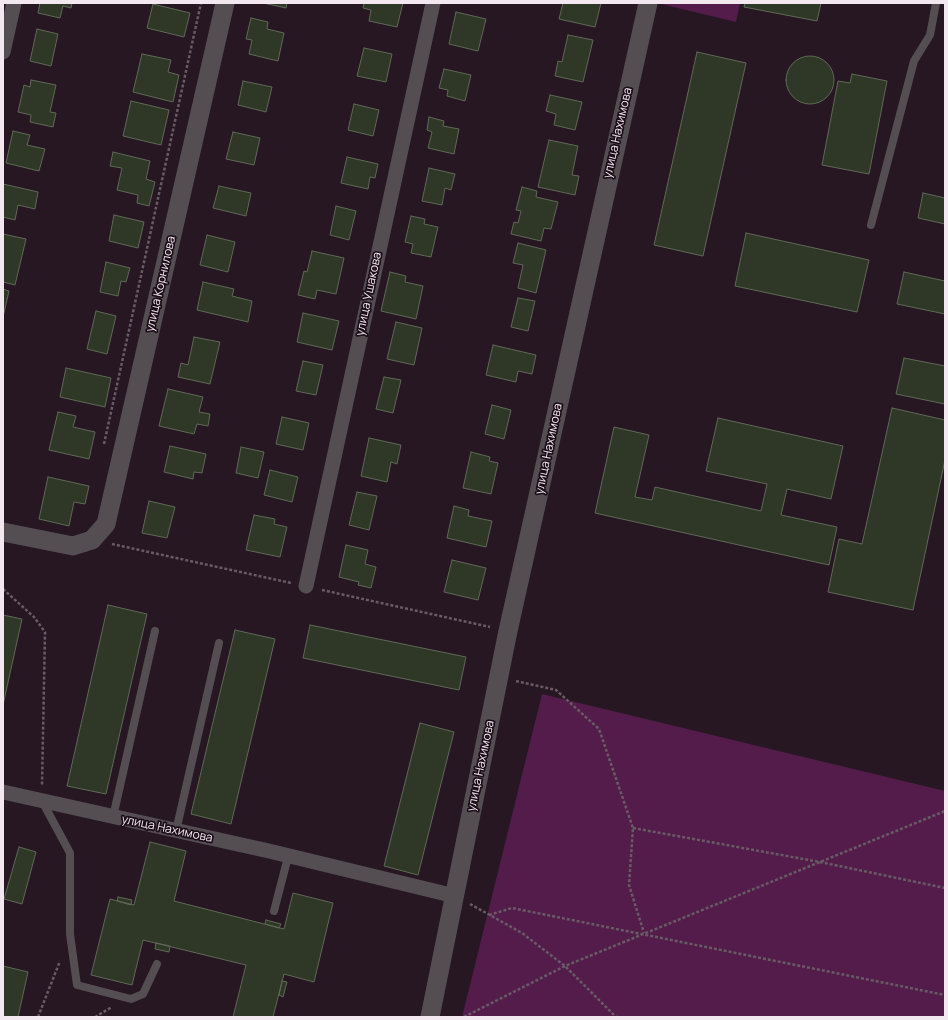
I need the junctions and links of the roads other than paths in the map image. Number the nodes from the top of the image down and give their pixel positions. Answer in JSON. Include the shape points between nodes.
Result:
{"nodes":[{"id":1,"x":14,"y":3,"type":"edge"},
{"id":2,"x":225,"y":3,"type":"edge"},
{"id":3,"x":433,"y":3,"type":"edge"},
{"id":4,"x":648,"y":3,"type":"edge"},
{"id":5,"x":936,"y":3,"type":"edge"},
{"id":6,"x":3,"y":52,"type":"edge"},
{"id":7,"x":871,"y":226,"type":"dead end"},
{"id":8,"x":3,"y":532,"type":"edge"},
{"id":9,"x":306,"y":586,"type":"dead end"},
{"id":10,"x":155,"y":631,"type":"dead end"},
{"id":11,"x":219,"y":643,"type":"dead end"},
{"id":12,"x":3,"y":792,"type":"edge"},
{"id":13,"x":42,"y":801,"type":"junction"},
{"id":14,"x":113,"y":817,"type":"junction"},
{"id":15,"x":176,"y":831,"type":"junction"},
{"id":16,"x":288,"y":857,"type":"junction"},
{"id":17,"x":455,"y":896,"type":"junction"},
{"id":18,"x":274,"y":911,"type":"dead end"},
{"id":19,"x":157,"y":964,"type":"dead end"},
{"id":20,"x":430,"y":1017,"type":"edge"}],
"edges":[{"from":1,"to":6,"type":"street"},
{"from":2,"to":8,"type":"street","name":"улица Корнилова","via":[[106,524],[92,540],[73,546]]},
{"from":3,"to":9,"type":"street","name":"улица Ушакова"},
{"from":4,"to":17,"type":"street","name":"улица Нахимова","via":[[586,273]]},
{"from":5,"to":7,"type":"lane","via":[[930,35],[914,61]]},
{"from":10,"to":14,"type":"lane"},
{"from":11,"to":15,"type":"lane"},
{"from":12,"to":13,"type":"street","name":"улица Нахимова"},
{"from":13,"to":14,"type":"street","name":"улица Нахимова"},
{"from":13,"to":19,"type":"lane","via":[[70,853],[70,934],[76,985],[131,999],[143,994]]},
{"from":14,"to":15,"type":"street","name":"улица Нахимова"},
{"from":15,"to":16,"type":"street","name":"улица Нахимова"},
{"from":16,"to":17,"type":"street","name":"улица Нахимова"},
{"from":16,"to":18,"type":"lane"},
{"from":17,"to":20,"type":"street","name":"улица Нахимова"}]}
